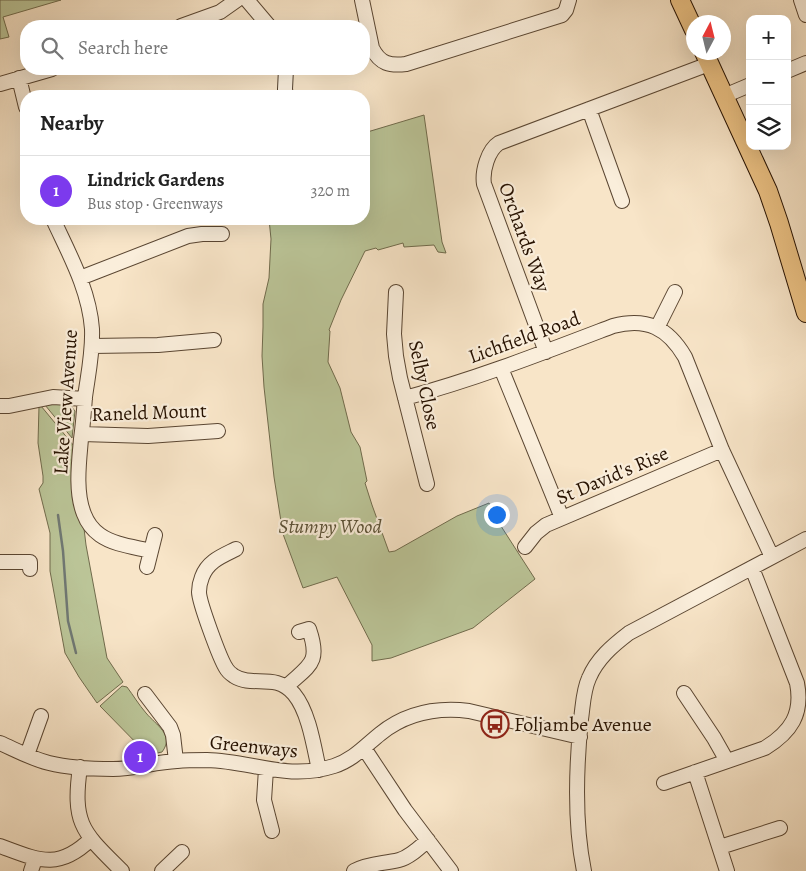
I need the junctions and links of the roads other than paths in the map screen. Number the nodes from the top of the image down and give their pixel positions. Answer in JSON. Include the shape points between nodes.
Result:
{"nodes":[{"id":1,"x":237,"y":0,"type":"edge"},
{"id":2,"x":247,"y":0,"type":"edge"},
{"id":3,"x":362,"y":0,"type":"edge"},
{"id":4,"x":569,"y":0,"type":"edge"},
{"id":5,"x":680,"y":0,"type":"edge"},
{"id":6,"x":801,"y":0,"type":"edge"},
{"id":7,"x":687,"y":15,"type":"edge"},
{"id":8,"x":806,"y":15,"type":"edge"},
{"id":9,"x":200,"y":20,"type":"edge"},
{"id":10,"x":263,"y":20,"type":"edge"},
{"id":11,"x":366,"y":20,"type":"edge"},
{"id":12,"x":370,"y":38,"type":"edge"},
{"id":13,"x":701,"y":60,"type":"edge"},
{"id":14,"x":707,"y":60,"type":"edge"},
{"id":15,"x":806,"y":63,"type":"edge"},
{"id":16,"x":791,"y":69,"type":"edge"},
{"id":17,"x":30,"y":75,"type":"edge"},
{"id":18,"x":286,"y":75,"type":"edge"},
{"id":19,"x":19,"y":78,"type":"junction"},
{"id":20,"x":0,"y":84,"type":"edge"},
{"id":21,"x":746,"y":87,"type":"edge"},
{"id":22,"x":22,"y":90,"type":"edge"},
{"id":23,"x":285,"y":90,"type":"edge"},
{"id":24,"x":724,"y":96,"type":"junction"},
{"id":25,"x":589,"y":109,"type":"junction"},
{"id":26,"x":622,"y":201,"type":"dead end"},
{"id":27,"x":56,"y":225,"type":"edge"},
{"id":28,"x":222,"y":234,"type":"dead end"},
{"id":29,"x":80,"y":278,"type":"junction"},
{"id":30,"x":802,"y":284,"type":"edge"},
{"id":31,"x":676,"y":288,"type":"dead end"},
{"id":32,"x":396,"y":292,"type":"dead end"},
{"id":33,"x":806,"y":313,"type":"edge"},
{"id":34,"x":657,"y":328,"type":"junction"},
{"id":35,"x":214,"y":340,"type":"dead end"},
{"id":36,"x":92,"y":346,"type":"junction"},
{"id":37,"x":546,"y":352,"type":"junction"},
{"id":38,"x":501,"y":368,"type":"junction"},
{"id":39,"x":85,"y":398,"type":"junction"},
{"id":40,"x":406,"y":398,"type":"junction"},
{"id":41,"x":0,"y":406,"type":"edge"},
{"id":42,"x":218,"y":431,"type":"dead end"},
{"id":43,"x":82,"y":434,"type":"junction"},
{"id":44,"x":722,"y":450,"type":"junction"},
{"id":45,"x":427,"y":484,"type":"dead end"},
{"id":46,"x":562,"y":518,"type":"junction"},
{"id":47,"x":155,"y":535,"type":"dead end"},
{"id":48,"x":806,"y":539,"type":"edge"},
{"id":49,"x":525,"y":547,"type":"dead end"},
{"id":50,"x":236,"y":549,"type":"dead end"},
{"id":51,"x":151,"y":551,"type":"junction"},
{"id":52,"x":772,"y":556,"type":"junction"},
{"id":53,"x":0,"y":562,"type":"edge"},
{"id":54,"x":146,"y":567,"type":"dead end"},
{"id":55,"x":752,"y":568,"type":"junction"},
{"id":56,"x":30,"y":569,"type":"dead end"},
{"id":57,"x":304,"y":627,"type":"dead end"},
{"id":58,"x":286,"y":688,"type":"junction"},
{"id":59,"x":684,"y":693,"type":"dead end"},
{"id":60,"x":145,"y":694,"type":"dead end"},
{"id":61,"x":41,"y":716,"type":"dead end"},
{"id":62,"x":580,"y":737,"type":"junction"},
{"id":63,"x":0,"y":743,"type":"edge"},
{"id":64,"x":364,"y":748,"type":"junction"},
{"id":65,"x":27,"y":755,"type":"junction"},
{"id":66,"x":176,"y":761,"type":"junction"},
{"id":67,"x":726,"y":761,"type":"junction"},
{"id":68,"x":80,"y":767,"type":"junction"},
{"id":69,"x":266,"y":769,"type":"junction"},
{"id":70,"x":319,"y":770,"type":"junction"},
{"id":71,"x":695,"y":772,"type":"junction"},
{"id":72,"x":664,"y":784,"type":"dead end"},
{"id":73,"x":273,"y":823,"type":"dead end"},
{"id":74,"x":780,"y":828,"type":"dead end"},
{"id":75,"x":91,"y":839,"type":"junction"},
{"id":76,"x":428,"y":840,"type":"junction"},
{"id":77,"x":0,"y":846,"type":"edge"},
{"id":78,"x":720,"y":847,"type":"junction"},
{"id":79,"x":181,"y":856,"type":"dead end"},
{"id":80,"x":33,"y":865,"type":"edge"},
{"id":81,"x":122,"y":871,"type":"edge"},
{"id":82,"x":162,"y":871,"type":"edge"},
{"id":83,"x":354,"y":871,"type":"edge"},
{"id":84,"x":451,"y":871,"type":"edge"},
{"id":85,"x":584,"y":871,"type":"edge"},
{"id":86,"x":727,"y":871,"type":"edge"}],
"edges":[{"from":1,"to":9,"type":"street"},
{"from":2,"to":10,"type":"street"},
{"from":3,"to":11,"type":"street"},
{"from":4,"to":12,"type":"street","via":[[562,15],[406,64],[388,65],[376,55]]},
{"from":5,"to":7,"type":"main road"},
{"from":6,"to":8,"type":"street"},
{"from":13,"to":25,"type":"street","name":"Orchards Way"},
{"from":14,"to":24,"type":"main road"},
{"from":15,"to":16,"type":"street"},
{"from":17,"to":19,"type":"street"},
{"from":18,"to":23,"type":"street"},
{"from":19,"to":20,"type":"street"},
{"from":19,"to":22,"type":"street"},
{"from":21,"to":24,"type":"street"},
{"from":24,"to":30,"type":"main road","via":[[768,191]]},
{"from":25,"to":26,"type":"street"},
{"from":25,"to":37,"type":"street","name":"Orchards Way","via":[[499,143],[492,150],[484,171],[484,184]]},
{"from":27,"to":29,"type":"street","name":"Lake View Avenue"},
{"from":28,"to":29,"type":"street","via":[[188,236]]},
{"from":29,"to":36,"type":"street","name":"Lake View Avenue","via":[[92,328]]},
{"from":30,"to":33,"type":"main road"},
{"from":31,"to":34,"type":"street"},
{"from":32,"to":40,"type":"street","name":"Selby Close","via":[[395,349]]},
{"from":34,"to":37,"type":"street","name":"Lichfield Road","via":[[624,323]]},
{"from":34,"to":44,"type":"street","name":"Lichfield Road","via":[[677,344],[685,357]]},
{"from":35,"to":36,"type":"street"},
{"from":36,"to":39,"type":"street","name":"Lake View Avenue"},
{"from":37,"to":38,"type":"street","name":"Lichfield Road"},
{"from":38,"to":40,"type":"street","name":"Lichfield Road"},
{"from":38,"to":46,"type":"street"},
{"from":39,"to":41,"type":"street","via":[[53,397]]},
{"from":39,"to":43,"type":"street","name":"Lake View Avenue"},
{"from":40,"to":45,"type":"street","name":"Selby Close"},
{"from":42,"to":43,"type":"street","name":"Raneld Mount","via":[[148,436]]},
{"from":43,"to":51,"type":"street","name":"Lake View Avenue","via":[[81,505],[91,527],[112,541]]},
{"from":44,"to":46,"type":"street","name":"St David's Rise"},
{"from":44,"to":52,"type":"street","name":"Lichfield Road"},
{"from":46,"to":49,"type":"street","name":"St David's Rise","via":[[546,525]]},
{"from":47,"to":51,"type":"street"},
{"from":48,"to":52,"type":"street"},
{"from":50,"to":58,"type":"street","via":[[224,561],[216,559],[206,569],[200,583],[199,592],[212,646],[234,676],[275,681]]},
{"from":51,"to":54,"type":"street"},
{"from":52,"to":55,"type":"street"},
{"from":53,"to":56,"type":"street","via":[[30,562]]},
{"from":55,"to":62,"type":"street","via":[[628,633],[610,647],[588,680]]},
{"from":55,"to":67,"type":"street","via":[[795,676],[798,706],[793,723],[778,740]]},
{"from":57,"to":58,"type":"street","via":[[314,643],[314,657]]},
{"from":58,"to":70,"type":"street","via":[[302,706]]},
{"from":59,"to":67,"type":"street"},
{"from":60,"to":66,"type":"street","via":[[170,727]]},
{"from":61,"to":65,"type":"street"},
{"from":62,"to":64,"type":"street","name":"Greenways","via":[[451,709],[418,713],[380,734]]},
{"from":62,"to":85,"type":"street","via":[[578,824]]},
{"from":63,"to":65,"type":"street","name":"Greenways"},
{"from":64,"to":70,"type":"street","name":"Greenways","via":[[336,765]]},
{"from":64,"to":76,"type":"street"},
{"from":65,"to":68,"type":"street","name":"Greenways","via":[[49,763]]},
{"from":66,"to":68,"type":"street","name":"Greenways","via":[[114,769]]},
{"from":66,"to":69,"type":"street","name":"Greenways","via":[[208,760]]},
{"from":67,"to":71,"type":"street"},
{"from":68,"to":75,"type":"street","via":[[78,813]]},
{"from":69,"to":70,"type":"street","name":"Greenways"},
{"from":69,"to":73,"type":"street","via":[[264,800]]},
{"from":71,"to":72,"type":"street"},
{"from":71,"to":78,"type":"street"},
{"from":74,"to":78,"type":"street"},
{"from":75,"to":80,"type":"street","via":[[70,856]]},
{"from":75,"to":81,"type":"street"},
{"from":76,"to":83,"type":"street","via":[[401,860],[370,864]]},
{"from":76,"to":84,"type":"street"},
{"from":77,"to":80,"type":"street"},
{"from":78,"to":86,"type":"street"},
{"from":79,"to":82,"type":"street"}]}
